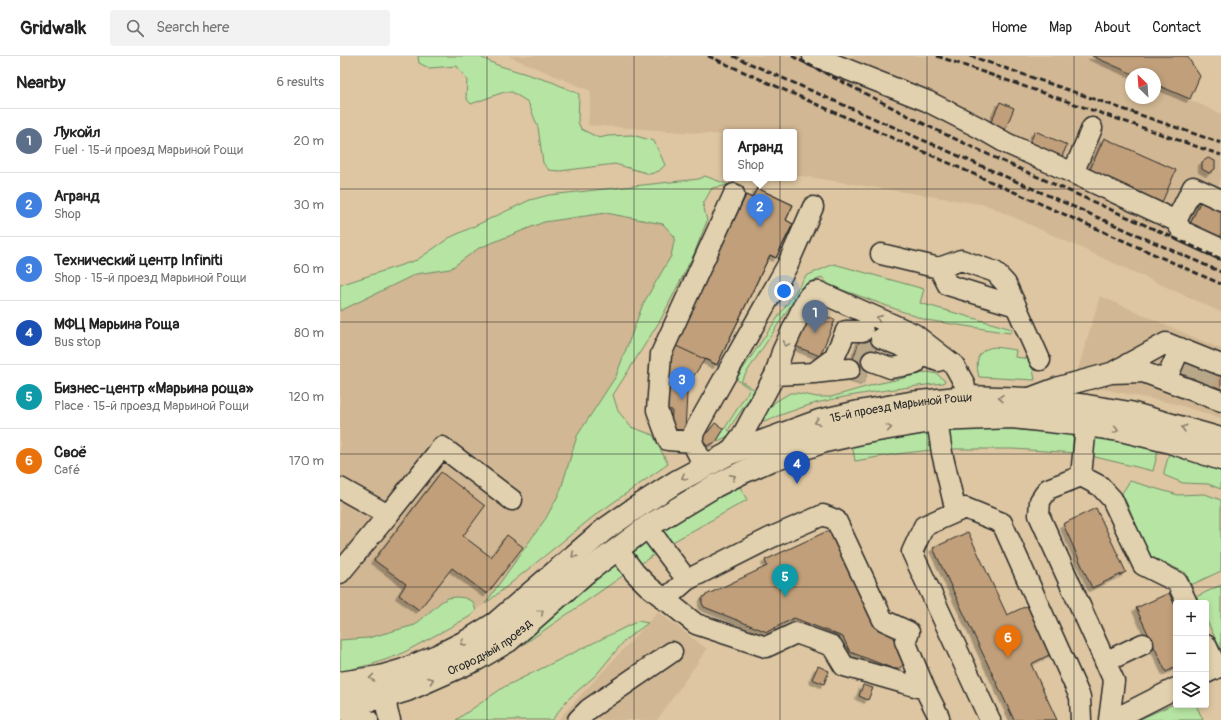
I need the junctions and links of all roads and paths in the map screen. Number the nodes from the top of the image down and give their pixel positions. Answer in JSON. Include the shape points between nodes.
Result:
{"nodes":[{"id":1,"x":813,"y":56,"type":"edge"},
{"id":2,"x":1092,"y":128,"type":"dead end"},
{"id":3,"x":1073,"y":172,"type":"junction"},
{"id":4,"x":734,"y":194,"type":"dead end"},
{"id":5,"x":1221,"y":200,"type":"edge"},
{"id":6,"x":813,"y":207,"type":"dead end"},
{"id":7,"x":1176,"y":221,"type":"junction"},
{"id":8,"x":1221,"y":249,"type":"edge"},
{"id":9,"x":881,"y":254,"type":"dead end"},
{"id":10,"x":939,"y":268,"type":"junction"},
{"id":11,"x":1016,"y":306,"type":"junction"},
{"id":12,"x":860,"y":351,"type":"junction"},
{"id":13,"x":1040,"y":360,"type":"dead end"},
{"id":14,"x":947,"y":363,"type":"junction"},
{"id":15,"x":915,"y":364,"type":"junction"},
{"id":16,"x":1196,"y":371,"type":"edge"},
{"id":17,"x":1111,"y":373,"type":"junction"},
{"id":18,"x":775,"y":375,"type":"junction"},
{"id":19,"x":967,"y":397,"type":"junction"},
{"id":20,"x":1027,"y":399,"type":"junction"},
{"id":21,"x":1221,"y":402,"type":"edge"},
{"id":22,"x":937,"y":420,"type":"junction"},
{"id":23,"x":1086,"y":425,"type":"junction"},
{"id":24,"x":682,"y":438,"type":"junction"},
{"id":25,"x":1221,"y":439,"type":"edge"},
{"id":26,"x":728,"y":454,"type":"junction"},
{"id":27,"x":1221,"y":459,"type":"edge"},
{"id":28,"x":704,"y":466,"type":"junction"},
{"id":29,"x":1081,"y":476,"type":"junction"},
{"id":30,"x":340,"y":488,"type":"edge"},
{"id":31,"x":512,"y":500,"type":"dead end"},
{"id":32,"x":956,"y":512,"type":"junction"},
{"id":33,"x":388,"y":515,"type":"junction"},
{"id":34,"x":647,"y":527,"type":"junction"},
{"id":35,"x":604,"y":530,"type":"joint"},
{"id":36,"x":617,"y":549,"type":"junction"},
{"id":37,"x":340,"y":573,"type":"edge"},
{"id":38,"x":687,"y":580,"type":"junction"},
{"id":39,"x":664,"y":600,"type":"junction"},
{"id":40,"x":1186,"y":600,"type":"edge"},
{"id":41,"x":1143,"y":644,"type":"dead end"},
{"id":42,"x":1209,"y":651,"type":"edge"},
{"id":43,"x":672,"y":652,"type":"dead end"},
{"id":44,"x":1106,"y":662,"type":"junction"},
{"id":45,"x":1209,"y":672,"type":"edge"},
{"id":46,"x":340,"y":683,"type":"edge"},
{"id":47,"x":399,"y":685,"type":"junction"},
{"id":48,"x":925,"y":689,"type":"junction"},
{"id":49,"x":1173,"y":690,"type":"edge"},
{"id":50,"x":340,"y":704,"type":"edge"},
{"id":51,"x":340,"y":709,"type":"edge"},
{"id":52,"x":368,"y":720,"type":"edge"},
{"id":53,"x":390,"y":720,"type":"edge"},
{"id":54,"x":396,"y":720,"type":"edge"},
{"id":55,"x":578,"y":720,"type":"edge"},
{"id":56,"x":938,"y":720,"type":"edge"},
{"id":57,"x":990,"y":720,"type":"edge"},
{"id":58,"x":1081,"y":720,"type":"edge"},
{"id":59,"x":1108,"y":720,"type":"edge"},
{"id":60,"x":1113,"y":720,"type":"edge"}],
"edges":[{"from":1,"to":3,"type":"street","via":[[927,101],[1006,143]]},
{"from":2,"to":3,"type":"street"},
{"from":3,"to":7,"type":"street"},
{"from":4,"to":24,"type":"street","via":[[661,354],[658,410],[668,440]]},
{"from":5,"to":7,"type":"street","via":[[1193,187]]},
{"from":6,"to":24,"type":"street","via":[[787,266],[694,432]]},
{"from":7,"to":8,"type":"street","via":[[1182,231]]},
{"from":9,"to":10,"type":"street"},
{"from":10,"to":11,"type":"street","via":[[948,285]]},
{"from":10,"to":11,"type":"street","via":[[961,260],[995,272],[1006,284]]},
{"from":11,"to":13,"type":"street"},
{"from":12,"to":14,"type":"street"},
{"from":12,"to":15,"type":"street"},
{"from":12,"to":15,"type":"street","via":[[891,368]]},
{"from":12,"to":18,"type":"street","via":[[814,373]]},
{"from":14,"to":15,"type":"street"},
{"from":14,"to":18,"type":"street","one_way":true,"via":[[914,334],[817,292],[809,294],[782,352]]},
{"from":14,"to":19,"type":"street","via":[[964,383]]},
{"from":16,"to":17,"type":"street"},
{"from":16,"to":17,"type":"street","via":[[1166,343]]},
{"from":16,"to":21,"type":"street"},
{"from":17,"to":20,"type":"street","via":[[1048,390]]},
{"from":18,"to":26,"type":"street","via":[[743,434]]},
{"from":20,"to":19,"type":"main road","name":"15-й проезд Марьиной Рощи","one_way":true},
{"from":19,"to":26,"type":"main road","name":"15-й проезд Марьиной Рощи","one_way":true,"via":[[910,403],[819,421]]},
{"from":25,"to":20,"type":"main road","name":"15-й проезд Марьиной Рощи","one_way":true,"via":[[1130,413]]},
{"from":22,"to":23,"type":"main road","name":"15-й проезд Марьиной Рощи","via":[[1012,417]]},
{"from":22,"to":32,"type":"street"},
{"from":34,"to":22,"type":"main road","name":"15-й проезд Марьиной Рощи","one_way":true,"via":[[715,486],[768,461],[825,442],[866,432]]},
{"from":23,"to":27,"type":"main road","name":"15-й проезд Марьиной Рощи","one_way":true,"via":[[1139,434]]},
{"from":23,"to":29,"type":"street"},
{"from":24,"to":28,"type":"street"},
{"from":26,"to":28,"type":"main road","name":"15-й проезд Марьиной Рощи"},
{"from":28,"to":35,"type":"main road","name":"15-й проезд Марьиной Рощи","one_way":true,"via":[[634,508]]},
{"from":29,"to":40,"type":"street","via":[[1100,486],[1112,499],[1143,565],[1177,582]]},
{"from":29,"to":44,"type":"street","via":[[1048,489],[1040,501],[1039,515]]},
{"from":30,"to":33,"type":"street"},
{"from":31,"to":33,"type":"street","via":[[442,447]]},
{"from":32,"to":57,"type":"street","via":[[924,526],[912,552]]},
{"from":32,"to":58,"type":"street","via":[[965,508],[1002,523],[1080,697]]},
{"from":33,"to":37,"type":"street"},
{"from":34,"to":36,"type":"main road","name":"15-й проезд Марьиной Рощи"},
{"from":34,"to":38,"type":"street"},
{"from":35,"to":47,"type":"main road","name":"Огородный проезд","one_way":true,"via":[[496,623],[443,653]]},
{"from":36,"to":39,"type":"street","via":[[635,573]]},
{"from":47,"to":36,"type":"main road","name":"Огородный проезд","one_way":true,"via":[[477,659],[508,641],[584,574]]},
{"from":38,"to":39,"type":"street"},
{"from":38,"to":48,"type":"street","via":[[770,538],[823,515],[836,520],[883,620],[909,632],[904,641]]},
{"from":39,"to":48,"type":"street","via":[[696,624],[766,647],[796,633],[832,646],[844,666]]},
{"from":41,"to":44,"type":"street"},
{"from":42,"to":45,"type":"street","via":[[1217,668]]},
{"from":43,"to":55,"type":"street","via":[[589,709]]},
{"from":44,"to":59,"type":"street","via":[[1114,681]]},
{"from":47,"to":46,"type":"main road","name":"Огородный проезд","one_way":true,"via":[[380,676]]},
{"from":47,"to":50,"type":"main road","name":"Огородный проезд"},
{"from":47,"to":53,"type":"street","via":[[387,711]]},
{"from":47,"to":54,"type":"street","via":[[399,697],[394,710]]},
{"from":48,"to":56,"type":"street","via":[[939,717]]},
{"from":49,"to":60,"type":"street"},
{"from":51,"to":52,"type":"street"}]}
